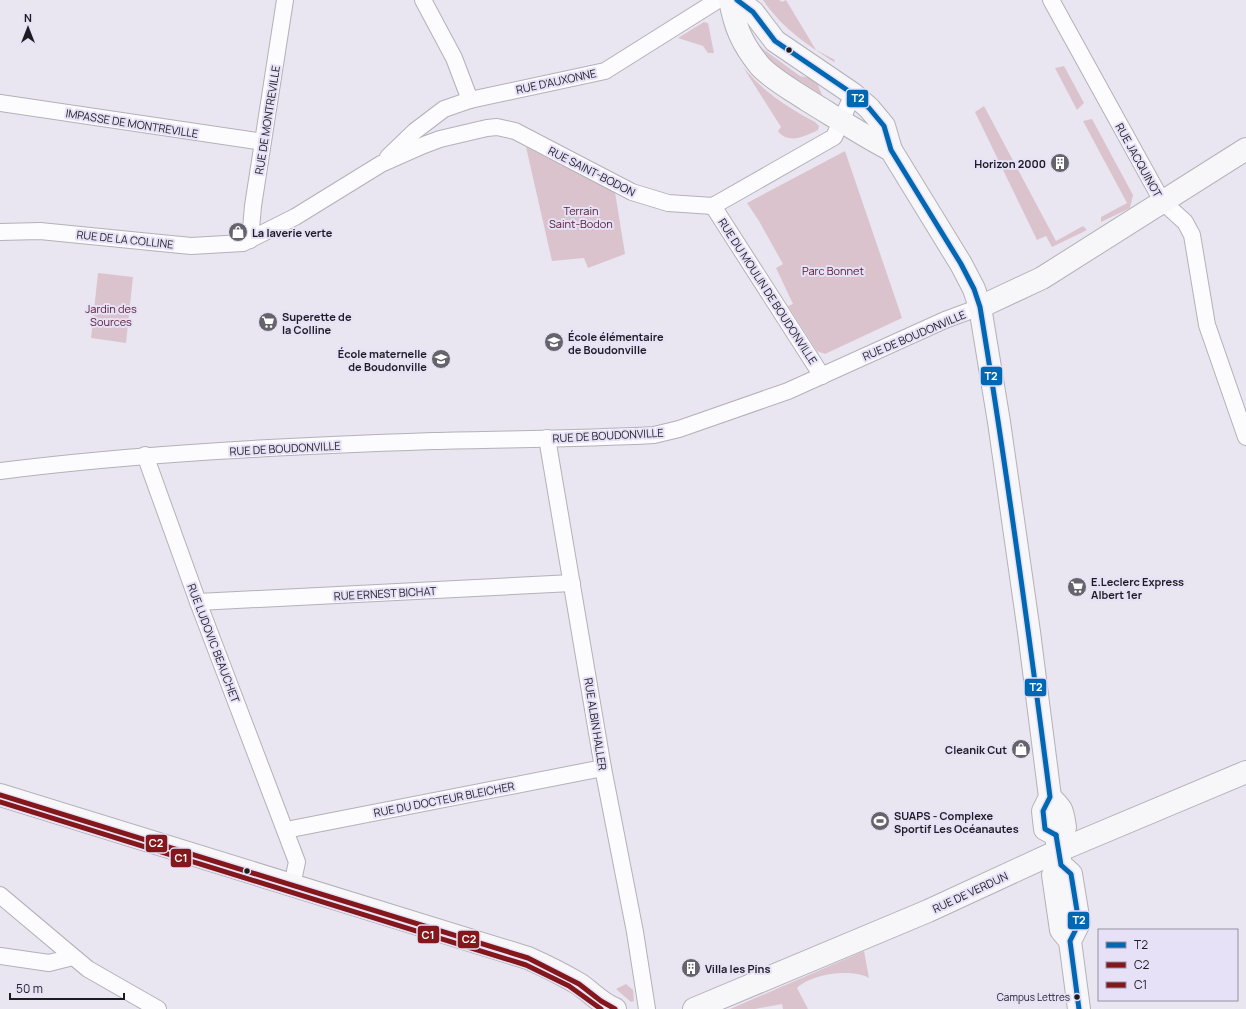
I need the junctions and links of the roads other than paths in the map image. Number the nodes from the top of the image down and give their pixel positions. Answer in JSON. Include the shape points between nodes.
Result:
{"nodes":[{"id":1,"x":285,"y":0,"type":"edge"},
{"id":2,"x":423,"y":0,"type":"edge"},
{"id":3,"x":718,"y":0,"type":"edge"},
{"id":4,"x":730,"y":0,"type":"edge"},
{"id":5,"x":737,"y":0,"type":"edge"},
{"id":6,"x":1051,"y":0,"type":"edge"},
{"id":7,"x":853,"y":94,"type":"junction"},
{"id":8,"x":470,"y":100,"type":"junction"},
{"id":9,"x":0,"y":103,"type":"edge"},
{"id":10,"x":427,"y":121,"type":"junction"},
{"id":11,"x":841,"y":122,"type":"junction"},
{"id":12,"x":434,"y":141,"type":"junction"},
{"id":13,"x":263,"y":142,"type":"junction"},
{"id":14,"x":891,"y":150,"type":"junction"},
{"id":15,"x":1246,"y":150,"type":"edge"},
{"id":16,"x":381,"y":164,"type":"junction"},
{"id":17,"x":1164,"y":203,"type":"junction"},
{"id":18,"x":713,"y":206,"type":"junction"},
{"id":19,"x":0,"y":232,"type":"edge"},
{"id":20,"x":250,"y":240,"type":"junction"},
{"id":21,"x":980,"y":308,"type":"junction"},
{"id":22,"x":822,"y":376,"type":"junction"},
{"id":23,"x":1246,"y":437,"type":"edge"},
{"id":24,"x":547,"y":438,"type":"junction"},
{"id":25,"x":145,"y":455,"type":"junction"},
{"id":26,"x":0,"y":471,"type":"edge"},
{"id":27,"x":572,"y":583,"type":"junction"},
{"id":28,"x":198,"y":602,"type":"junction"},
{"id":29,"x":603,"y":768,"type":"junction"},
{"id":30,"x":1246,"y":772,"type":"edge"},
{"id":31,"x":0,"y":795,"type":"edge"},
{"id":32,"x":286,"y":830,"type":"junction"},
{"id":33,"x":1058,"y":850,"type":"junction"},
{"id":34,"x":292,"y":885,"type":"junction"},
{"id":35,"x":0,"y":895,"type":"edge"},
{"id":36,"x":0,"y":956,"type":"edge"},
{"id":37,"x":73,"y":958,"type":"junction"},
{"id":38,"x":611,"y":1008,"type":"edge"},
{"id":39,"x":158,"y":1009,"type":"edge"},
{"id":40,"x":648,"y":1009,"type":"edge"},
{"id":41,"x":694,"y":1009,"type":"edge"},
{"id":42,"x":1080,"y":1009,"type":"edge"}],
"edges":[{"from":1,"to":13,"type":"street","name":"RUE DE MONTREVILLE"},
{"from":2,"to":8,"type":"street","via":[[454,58]]},
{"from":3,"to":8,"type":"street","name":"RUE D'AUXONNE","via":[[605,71]]},
{"from":4,"to":11,"type":"main road","via":[[735,26],[761,67]]},
{"from":5,"to":7,"type":"main road","via":[[753,12],[775,41]]},
{"from":6,"to":17,"type":"street","name":"RUE JACQUINOT"},
{"from":7,"to":11,"type":"street"},
{"from":7,"to":14,"type":"main road","via":[[884,126]]},
{"from":8,"to":10,"type":"street","name":"RUE SAINT-BODON","via":[[444,109]]},
{"from":9,"to":13,"type":"street","name":"IMPASSE DE MONTREVILLE"},
{"from":10,"to":12,"type":"street"},
{"from":10,"to":16,"type":"street","name":"RUE SAINT-BODON"},
{"from":11,"to":14,"type":"main road"},
{"from":11,"to":18,"type":"street","via":[[834,137]]},
{"from":12,"to":16,"type":"street","name":"RUE SAINT-BODON"},
{"from":12,"to":18,"type":"street","name":"RUE SAINT-BODON","via":[[471,131],[506,128],[632,192],[668,203]]},
{"from":13,"to":20,"type":"street","name":"RUE DE MONTREVILLE"},
{"from":14,"to":21,"type":"main road","via":[[961,264]]},
{"from":15,"to":17,"type":"main road","name":"RUE DE BOUDONVILLE"},
{"from":16,"to":20,"type":"street","name":"RUE SAINT-BODON","via":[[301,214]]},
{"from":17,"to":21,"type":"main road","name":"RUE DE BOUDONVILLE","via":[[1042,278]]},
{"from":17,"to":23,"type":"street","name":"RUE JACQUINOT","via":[[1184,222],[1192,235],[1207,325]]},
{"from":18,"to":22,"type":"street","name":"RUE DU MOULIN DE BOUDONVILLE"},
{"from":19,"to":20,"type":"street","name":"RUE DE LA COLLINE","via":[[40,231],[191,246],[239,244]]},
{"from":21,"to":22,"type":"street","name":"RUE DE BOUDONVILLE","via":[[945,320]]},
{"from":21,"to":33,"type":"main road","via":[[1031,644],[1050,797],[1043,811],[1045,829]]},
{"from":22,"to":24,"type":"street","name":"RUE DE BOUDONVILLE","via":[[788,391],[665,433]]},
{"from":24,"to":25,"type":"street","name":"RUE DE BOUDONVILLE","via":[[375,443]]},
{"from":24,"to":27,"type":"street","name":"RUE ALBIN HALLER"},
{"from":25,"to":26,"type":"street","name":"RUE DE BOUDONVILLE"},
{"from":25,"to":28,"type":"street","name":"RUE LUDOVIC BEAUCHET"},
{"from":27,"to":28,"type":"street","name":"RUE ERNEST BICHAT"},
{"from":27,"to":29,"type":"street","name":"RUE ALBIN HALLER"},
{"from":28,"to":32,"type":"street","name":"RUE LUDOVIC BEAUCHET"},
{"from":29,"to":32,"type":"street","name":"RUE DU DOCTEUR BLEICHER"},
{"from":29,"to":40,"type":"street","name":"RUE ALBIN HALLER"},
{"from":30,"to":33,"type":"main road","name":"RUE DE VERDUN"},
{"from":31,"to":34,"type":"main road"},
{"from":32,"to":34,"type":"street","name":"RUE LUDOVIC BEAUCHET","via":[[297,862]]},
{"from":33,"to":41,"type":"main road","name":"RUE DE VERDUN","via":[[960,897]]},
{"from":33,"to":42,"type":"main road","via":[[1071,874],[1079,923],[1070,941]]},
{"from":34,"to":38,"type":"main road","via":[[528,958],[554,969]]},
{"from":35,"to":37,"type":"street"},
{"from":36,"to":37,"type":"street","via":[[49,963]]},
{"from":37,"to":39,"type":"street"}]}
